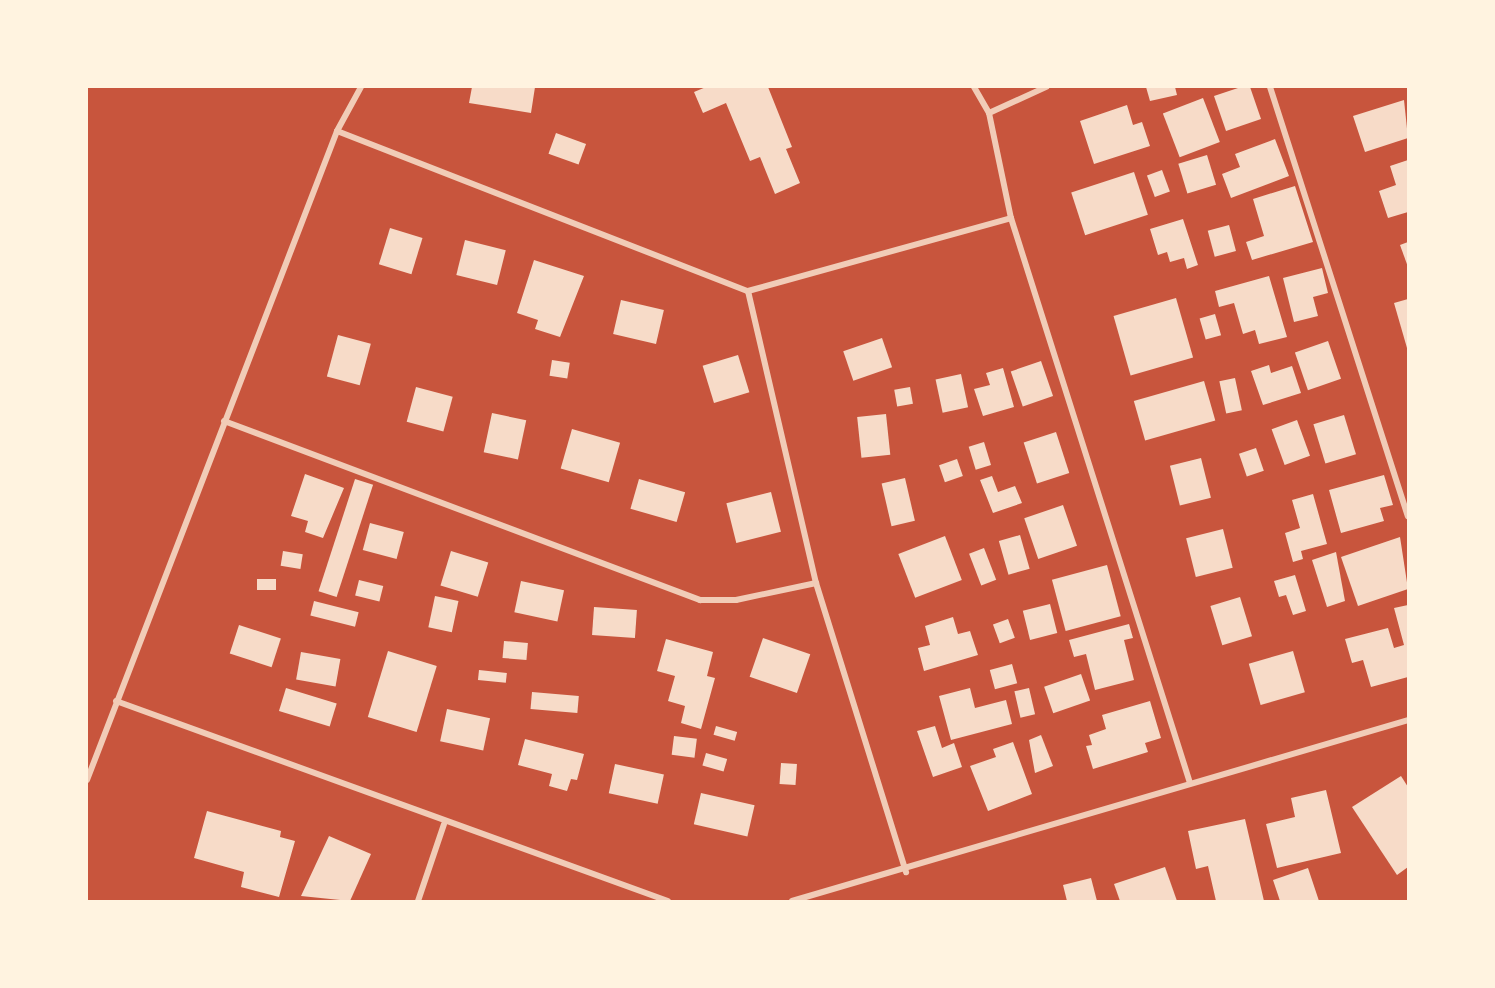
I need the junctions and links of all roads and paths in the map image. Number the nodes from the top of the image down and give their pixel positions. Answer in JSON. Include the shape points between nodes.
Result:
{"nodes":[{"id":1,"x":361,"y":87,"type":"edge"},
{"id":2,"x":974,"y":87,"type":"edge"},
{"id":3,"x":1046,"y":87,"type":"edge"},
{"id":4,"x":1270,"y":87,"type":"edge"},
{"id":5,"x":989,"y":113,"type":"junction"},
{"id":6,"x":337,"y":131,"type":"junction"},
{"id":7,"x":1011,"y":218,"type":"junction"},
{"id":8,"x":748,"y":291,"type":"junction"},
{"id":9,"x":224,"y":421,"type":"junction"},
{"id":10,"x":1408,"y":516,"type":"edge"},
{"id":11,"x":816,"y":583,"type":"junction"},
{"id":12,"x":116,"y":701,"type":"junction"},
{"id":13,"x":1408,"y":720,"type":"edge"},
{"id":14,"x":87,"y":780,"type":"edge"},
{"id":15,"x":1190,"y":783,"type":"junction"},
{"id":16,"x":444,"y":824,"type":"junction"},
{"id":17,"x":906,"y":872,"type":"junction"},
{"id":18,"x":418,"y":901,"type":"edge"},
{"id":19,"x":668,"y":901,"type":"edge"},
{"id":20,"x":792,"y":901,"type":"edge"}],
"edges":[{"from":1,"to":6,"type":"street"},
{"from":2,"to":5,"type":"street"},
{"from":3,"to":5,"type":"street"},
{"from":4,"to":10,"type":"street"},
{"from":5,"to":7,"type":"street"},
{"from":6,"to":8,"type":"street"},
{"from":6,"to":9,"type":"street"},
{"from":7,"to":8,"type":"street"},
{"from":7,"to":15,"type":"street"},
{"from":8,"to":11,"type":"street"},
{"from":9,"to":11,"type":"street","via":[[662,589],[700,600],[736,600]]},
{"from":9,"to":12,"type":"street"},
{"from":11,"to":17,"type":"street"},
{"from":12,"to":14,"type":"street"},
{"from":12,"to":16,"type":"street"},
{"from":13,"to":15,"type":"street"},
{"from":15,"to":17,"type":"street"},
{"from":16,"to":18,"type":"street"},
{"from":16,"to":19,"type":"street"},
{"from":17,"to":20,"type":"street"}]}
